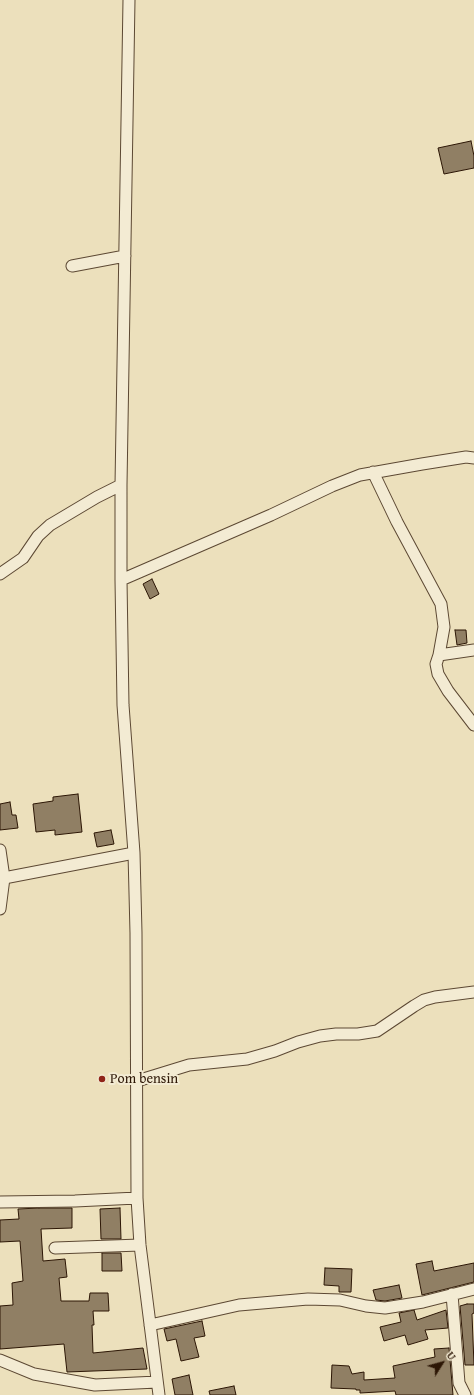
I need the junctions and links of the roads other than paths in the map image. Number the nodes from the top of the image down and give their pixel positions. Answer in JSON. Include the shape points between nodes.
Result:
{"nodes":[{"id":1,"x":129,"y":0,"type":"edge"},
{"id":2,"x":125,"y":256,"type":"junction"},
{"id":3,"x":72,"y":266,"type":"dead end"},
{"id":4,"x":474,"y":458,"type":"edge"},
{"id":5,"x":373,"y":472,"type":"junction"},
{"id":6,"x":121,"y":485,"type":"junction"},
{"id":7,"x":0,"y":574,"type":"edge"},
{"id":8,"x":121,"y":580,"type":"junction"},
{"id":9,"x":474,"y":650,"type":"edge"},
{"id":10,"x":439,"y":655,"type":"junction"},
{"id":11,"x":474,"y":725,"type":"edge"},
{"id":12,"x":0,"y":850,"type":"edge"},
{"id":13,"x":134,"y":853,"type":"junction"},
{"id":14,"x":4,"y":878,"type":"junction"},
{"id":15,"x":1,"y":896,"type":"edge"},
{"id":16,"x":0,"y":910,"type":"edge"},
{"id":17,"x":474,"y":992,"type":"edge"},
{"id":18,"x":137,"y":1081,"type":"junction"},
{"id":19,"x":137,"y":1198,"type":"junction"},
{"id":20,"x":0,"y":1202,"type":"edge"},
{"id":21,"x":140,"y":1245,"type":"junction"},
{"id":22,"x":55,"y":1248,"type":"dead end"},
{"id":23,"x":474,"y":1288,"type":"edge"},
{"id":24,"x":452,"y":1294,"type":"junction"},
{"id":25,"x":150,"y":1325,"type":"junction"},
{"id":26,"x":0,"y":1360,"type":"edge"},
{"id":27,"x":157,"y":1382,"type":"junction"},
{"id":28,"x":159,"y":1395,"type":"edge"},
{"id":29,"x":465,"y":1395,"type":"edge"}],
"edges":[{"from":1,"to":2,"type":"street"},
{"from":2,"to":3,"type":"street"},
{"from":2,"to":6,"type":"street"},
{"from":4,"to":5,"type":"street"},
{"from":5,"to":8,"type":"street","via":[[332,486],[272,515]]},
{"from":5,"to":10,"type":"street","via":[[441,604],[444,627]]},
{"from":6,"to":7,"type":"street","via":[[50,525],[38,536],[23,558]]},
{"from":6,"to":8,"type":"street"},
{"from":8,"to":13,"type":"street","via":[[123,704]]},
{"from":9,"to":10,"type":"street"},
{"from":10,"to":11,"type":"street","via":[[436,664],[438,674]]},
{"from":12,"to":14,"type":"street"},
{"from":13,"to":14,"type":"street"},
{"from":13,"to":18,"type":"street"},
{"from":14,"to":15,"type":"street"},
{"from":15,"to":16,"type":"street"},
{"from":17,"to":18,"type":"street","via":[[435,996],[424,1000],[377,1031],[320,1036],[247,1059],[189,1065]]},
{"from":18,"to":19,"type":"street"},
{"from":19,"to":20,"type":"street"},
{"from":19,"to":21,"type":"street"},
{"from":21,"to":22,"type":"street"},
{"from":21,"to":25,"type":"street"},
{"from":23,"to":24,"type":"street"},
{"from":24,"to":25,"type":"street","via":[[385,1308],[340,1300],[239,1305]]},
{"from":24,"to":29,"type":"street","via":[[459,1383]]},
{"from":25,"to":27,"type":"street"},
{"from":26,"to":27,"type":"street","via":[[34,1374],[95,1385]]},
{"from":27,"to":28,"type":"street"}]}
